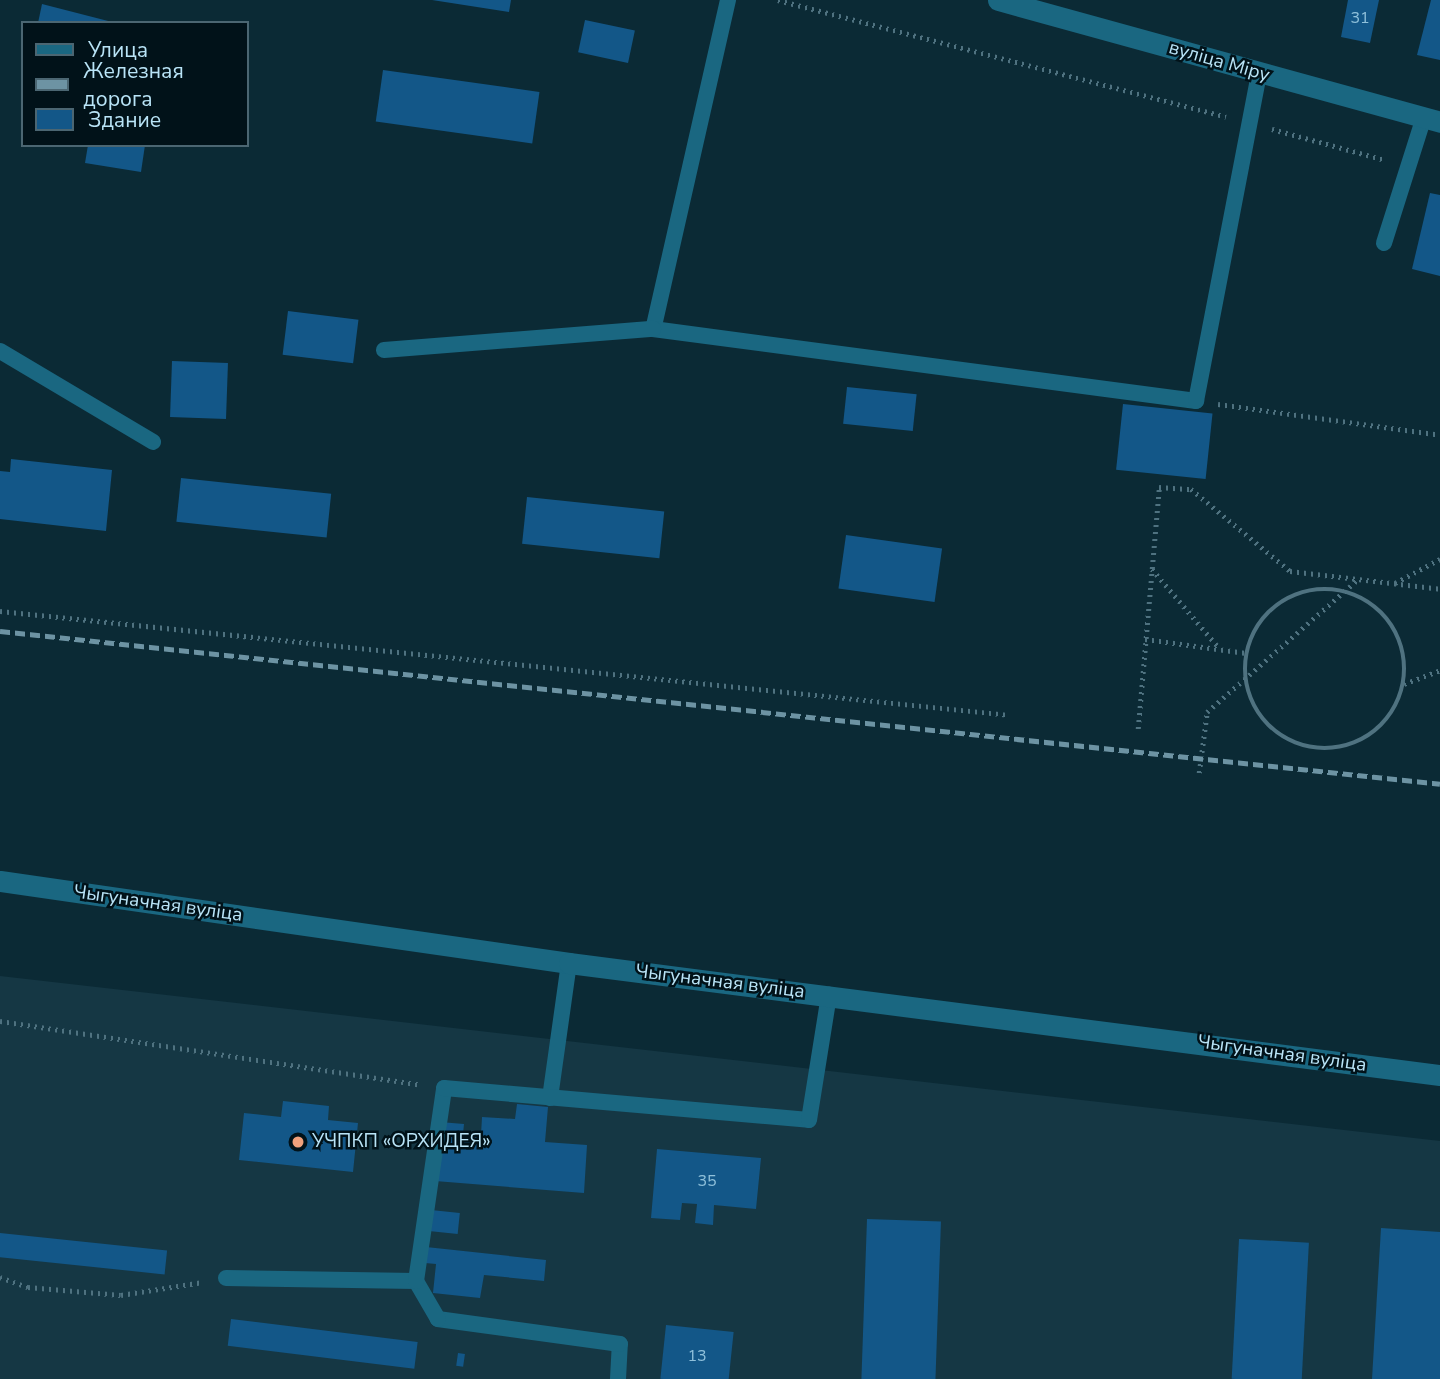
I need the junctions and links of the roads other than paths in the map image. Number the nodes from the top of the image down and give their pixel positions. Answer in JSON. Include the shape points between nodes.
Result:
{"nodes":[{"id":1,"x":728,"y":0,"type":"edge"},
{"id":2,"x":998,"y":0,"type":"edge"},
{"id":3,"x":1259,"y":74,"type":"junction"},
{"id":4,"x":1432,"y":120,"type":"edge"},
{"id":5,"x":1384,"y":243,"type":"dead end"},
{"id":6,"x":653,"y":329,"type":"junction"},
{"id":7,"x":384,"y":350,"type":"dead end"},
{"id":8,"x":0,"y":351,"type":"edge"},
{"id":9,"x":153,"y":442,"type":"dead end"},
{"id":10,"x":0,"y":881,"type":"edge"},
{"id":11,"x":569,"y":963,"type":"junction"},
{"id":12,"x":829,"y":995,"type":"junction"},
{"id":13,"x":1440,"y":1075,"type":"edge"},
{"id":14,"x":550,"y":1098,"type":"junction"},
{"id":15,"x":226,"y":1278,"type":"road end"},
{"id":16,"x":416,"y":1282,"type":"junction"},
{"id":17,"x":618,"y":1379,"type":"edge"}],
"edges":[{"from":1,"to":6,"type":"lane"},
{"from":2,"to":3,"type":"street","name":"вуліца Міру"},
{"from":3,"to":4,"type":"street","name":"вуліца Міру"},
{"from":3,"to":6,"type":"lane","via":[[1196,401]]},
{"from":4,"to":5,"type":"lane","via":[[1408,166]]},
{"from":6,"to":7,"type":"lane"},
{"from":8,"to":9,"type":"lane"},
{"from":10,"to":11,"type":"street","name":"Чыгуначная вуліца"},
{"from":11,"to":12,"type":"street","name":"Чыгуначная вуліца"},
{"from":11,"to":14,"type":"lane"},
{"from":12,"to":13,"type":"street","name":"Чыгуначная вуліца"},
{"from":12,"to":14,"type":"lane","via":[[809,1120]]},
{"from":14,"to":16,"type":"lane","via":[[444,1088]]},
{"from":15,"to":16,"type":"lane"},
{"from":16,"to":17,"type":"lane","via":[[438,1319],[620,1344]]}]}
